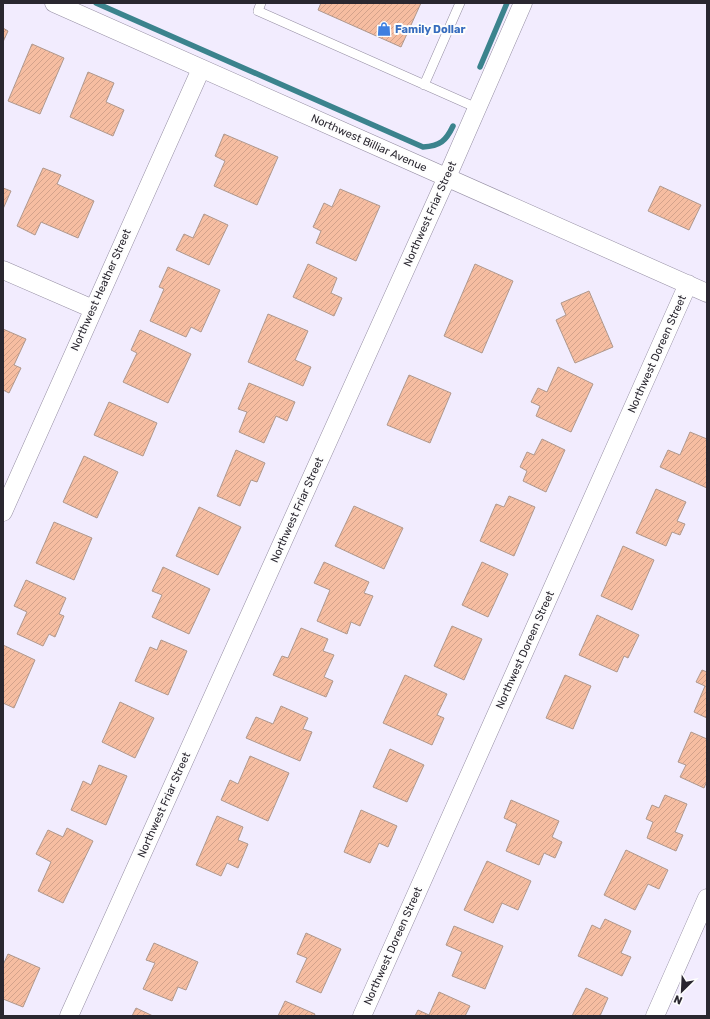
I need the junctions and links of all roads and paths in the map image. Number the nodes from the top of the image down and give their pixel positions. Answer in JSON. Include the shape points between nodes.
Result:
{"nodes":[{"id":1,"x":54,"y":3,"type":"edge"},
{"id":2,"x":261,"y":3,"type":"edge"},
{"id":3,"x":460,"y":3,"type":"edge"},
{"id":4,"x":523,"y":3,"type":"edge"},
{"id":5,"x":201,"y":69,"type":"junction"},
{"id":6,"x":424,"y":85,"type":"junction"},
{"id":7,"x":477,"y":108,"type":"junction"},
{"id":8,"x":446,"y":177,"type":"junction"},
{"id":9,"x":3,"y":270,"type":"edge"},
{"id":10,"x":688,"y":284,"type":"junction"},
{"id":11,"x":707,"y":293,"type":"edge"},
{"id":12,"x":93,"y":310,"type":"junction"},
{"id":13,"x":3,"y":512,"type":"edge"},
{"id":14,"x":707,"y":898,"type":"edge"},
{"id":15,"x":69,"y":1016,"type":"edge"},
{"id":16,"x":362,"y":1016,"type":"edge"},
{"id":17,"x":655,"y":1016,"type":"edge"}],
"edges":[{"from":1,"to":5,"type":"street","name":"Northwest Billiar Avenue"},
{"from":2,"to":6,"type":"lane","via":[[258,11]]},
{"from":3,"to":6,"type":"lane"},
{"from":4,"to":7,"type":"street","name":"Northwest Friar Street"},
{"from":5,"to":8,"type":"street","name":"Northwest Billiar Avenue"},
{"from":5,"to":12,"type":"street","name":"Northwest Heather Street"},
{"from":6,"to":7,"type":"lane"},
{"from":7,"to":8,"type":"street","name":"Northwest Friar Street"},
{"from":8,"to":10,"type":"street","name":"Northwest Billiar Avenue"},
{"from":8,"to":15,"type":"street","name":"Northwest Friar Street"},
{"from":9,"to":12,"type":"street"},
{"from":10,"to":11,"type":"street","name":"Northwest Billiar Avenue"},
{"from":10,"to":16,"type":"street","name":"Northwest Doreen Street"},
{"from":12,"to":13,"type":"street","name":"Northwest Heather Street"},
{"from":14,"to":17,"type":"street"}]}
